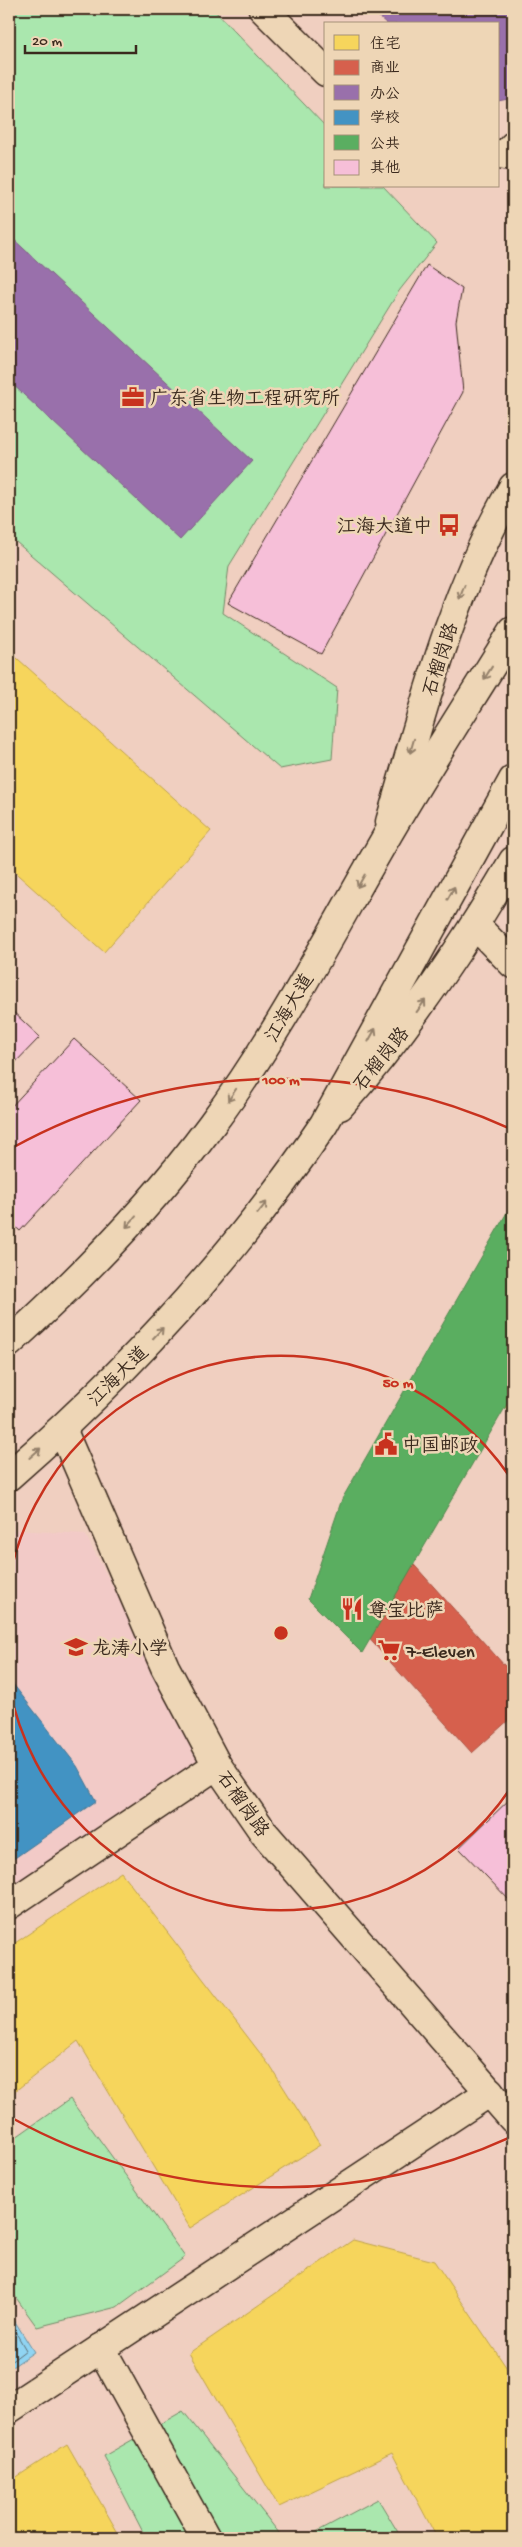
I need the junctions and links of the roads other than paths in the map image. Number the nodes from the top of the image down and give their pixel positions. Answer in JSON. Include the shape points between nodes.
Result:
{"nodes":[{"id":1,"x":263,"y":9,"type":"edge"},
{"id":2,"x":324,"y":70,"type":"edge"},
{"id":3,"x":513,"y":487,"type":"edge"},
{"id":4,"x":513,"y":631,"type":"edge"},
{"id":5,"x":513,"y":780,"type":"edge"},
{"id":6,"x":385,"y":838,"type":"junction"},
{"id":7,"x":513,"y":862,"type":"edge"},
{"id":8,"x":475,"y":925,"type":"junction"},
{"id":9,"x":513,"y":964,"type":"edge"},
{"id":10,"x":324,"y":1124,"type":"junction"},
{"id":11,"x":9,"y":1343,"type":"edge"},
{"id":12,"x":62,"y":1429,"type":"junction"},
{"id":13,"x":9,"y":1476,"type":"edge"},
{"id":14,"x":217,"y":1765,"type":"junction"},
{"id":15,"x":9,"y":1905,"type":"edge"},
{"id":16,"x":490,"y":2092,"type":"junction"},
{"id":17,"x":513,"y":2119,"type":"edge"},
{"id":18,"x":102,"y":2348,"type":"junction"},
{"id":19,"x":9,"y":2409,"type":"edge"},
{"id":20,"x":206,"y":2538,"type":"edge"}],
"edges":[{"from":1,"to":2,"type":"main road"},
{"from":3,"to":6,"type":"main road","name":"石榴岗路","one_way":true,"via":[[472,568],[443,639]]},
{"from":4,"to":6,"type":"main road","name":"江海大道","one_way":true},
{"from":10,"to":5,"type":"main road","name":"江海大道","one_way":true},
{"from":6,"to":11,"type":"main road","name":"江海大道","one_way":true,"via":[[276,1031],[213,1123],[109,1247]]},
{"from":7,"to":8,"type":"main road","name":"石榴岗路"},
{"from":8,"to":9,"type":"main road"},
{"from":10,"to":8,"type":"main road","name":"石榴岗路","one_way":true,"via":[[402,1032]]},
{"from":12,"to":10,"type":"main road","name":"江海大道","one_way":true,"via":[[177,1313],[238,1240]]},
{"from":13,"to":12,"type":"main road","name":"江海大道","one_way":true},
{"from":12,"to":14,"type":"main road","name":"石榴岗路","via":[[165,1667]]},
{"from":14,"to":15,"type":"main road"},
{"from":14,"to":16,"type":"main road","name":"石榴岗路","via":[[264,1833]]},
{"from":16,"to":17,"type":"main road","name":"石榴岗路"},
{"from":16,"to":18,"type":"main road"},
{"from":18,"to":19,"type":"main road"},
{"from":18,"to":20,"type":"main road"}]}
